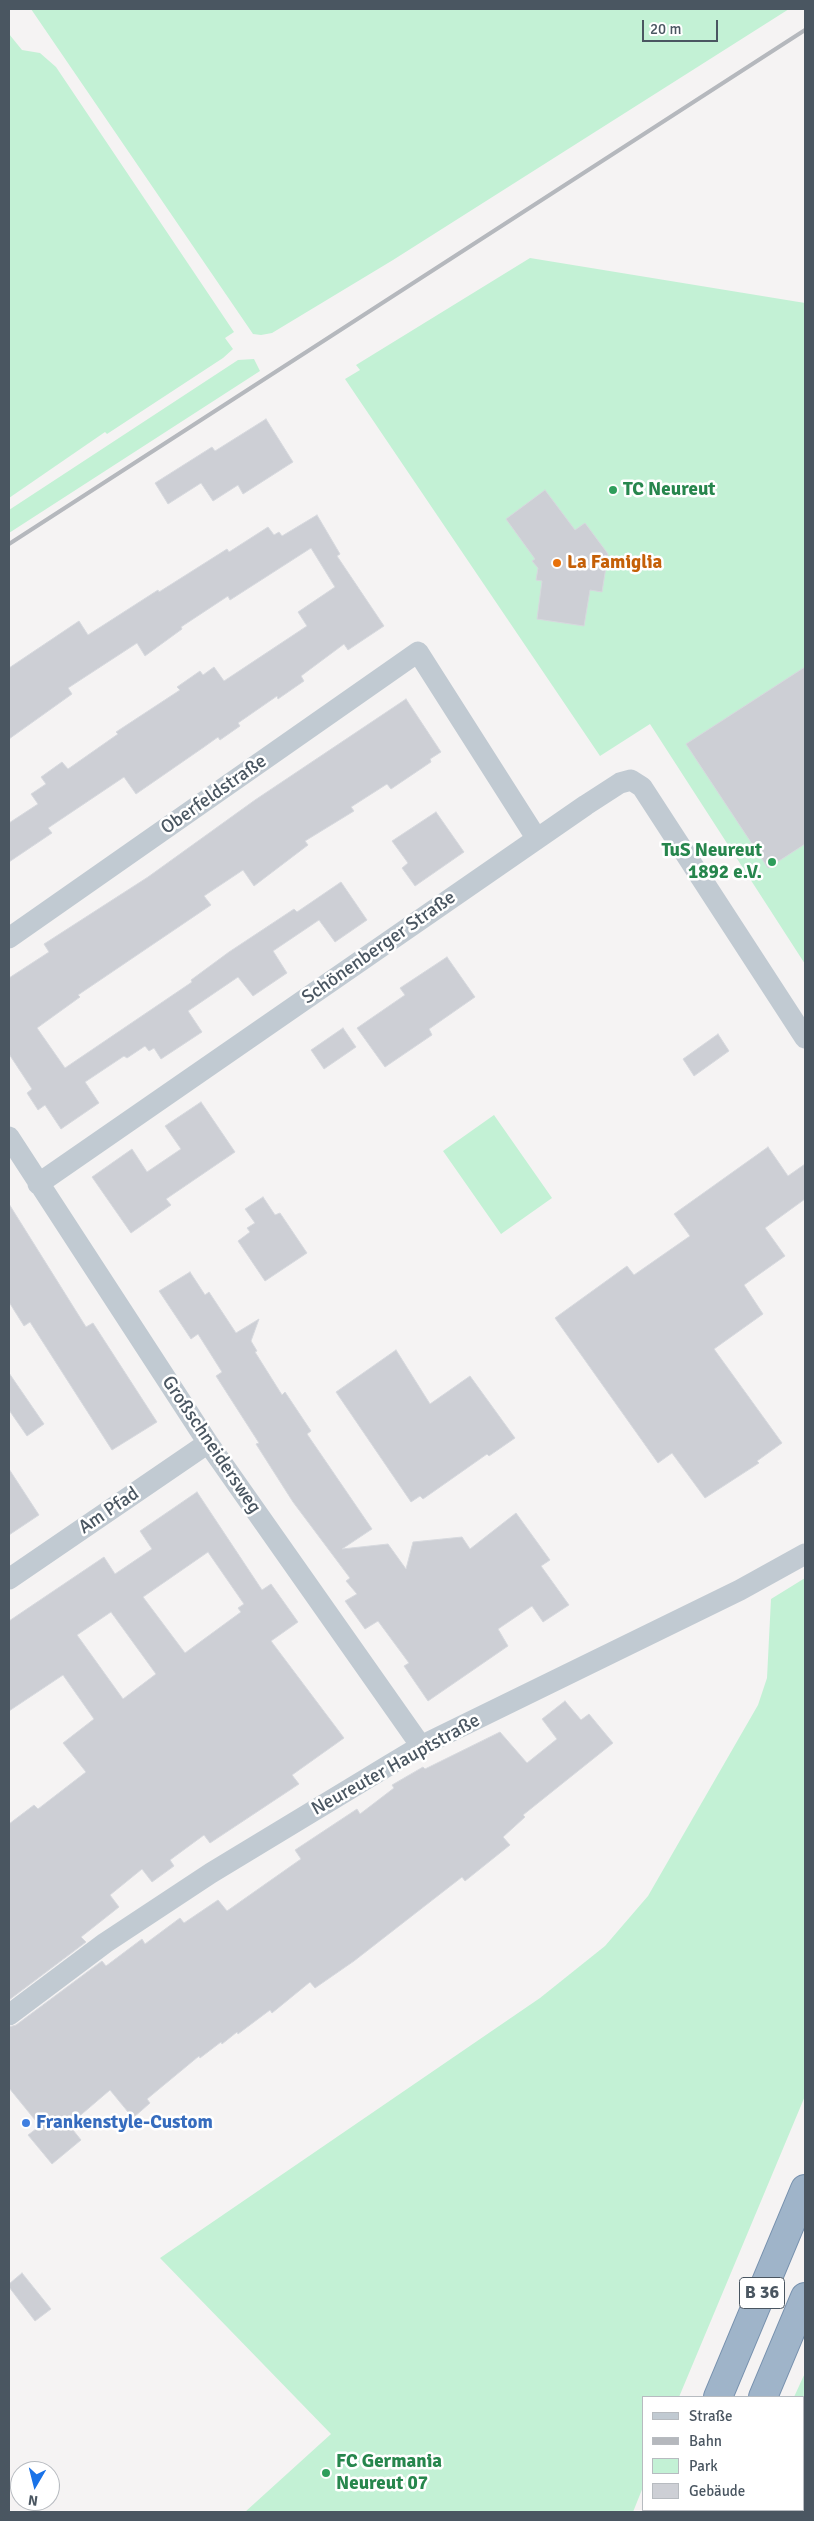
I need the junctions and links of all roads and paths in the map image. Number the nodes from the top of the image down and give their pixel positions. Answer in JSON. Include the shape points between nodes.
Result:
{"nodes":[{"id":1,"x":538,"y":839,"type":"junction"},
{"id":2,"x":9,"y":938,"type":"edge"},
{"id":3,"x":805,"y":1038,"type":"edge"},
{"id":4,"x":9,"y":1137,"type":"edge"},
{"id":5,"x":38,"y":1184,"type":"junction"},
{"id":6,"x":208,"y":1443,"type":"junction"},
{"id":7,"x":805,"y":1554,"type":"edge"},
{"id":8,"x":9,"y":1579,"type":"edge"},
{"id":9,"x":422,"y":1746,"type":"junction"},
{"id":10,"x":9,"y":2015,"type":"edge"},
{"id":11,"x":805,"y":2189,"type":"edge"},
{"id":12,"x":805,"y":2298,"type":"edge"},
{"id":13,"x":718,"y":2396,"type":"edge"},
{"id":14,"x":763,"y":2396,"type":"edge"}],
"edges":[{"from":1,"to":2,"type":"street","name":"Oberfeldstraße","via":[[418,652]]},
{"from":1,"to":3,"type":"street","name":"Schönenberger Straße","via":[[620,783],[631,780],[642,787]]},
{"from":1,"to":5,"type":"street","name":"Schönenberger Straße"},
{"from":4,"to":5,"type":"street","name":"Großschneidersweg"},
{"from":5,"to":6,"type":"street","name":"Großschneidersweg"},
{"from":6,"to":8,"type":"street","name":"Am Pfad"},
{"from":6,"to":9,"type":"street","name":"Großschneidersweg"},
{"from":7,"to":9,"type":"street","name":"Neureuter Hauptstraße","via":[[740,1590]]},
{"from":9,"to":10,"type":"street","name":"Neureuter Hauptstraße","via":[[211,1873],[105,1942]]},
{"from":11,"to":13,"type":"highway","number":"B 36"},
{"from":12,"to":14,"type":"highway","number":"B 36"}]}
